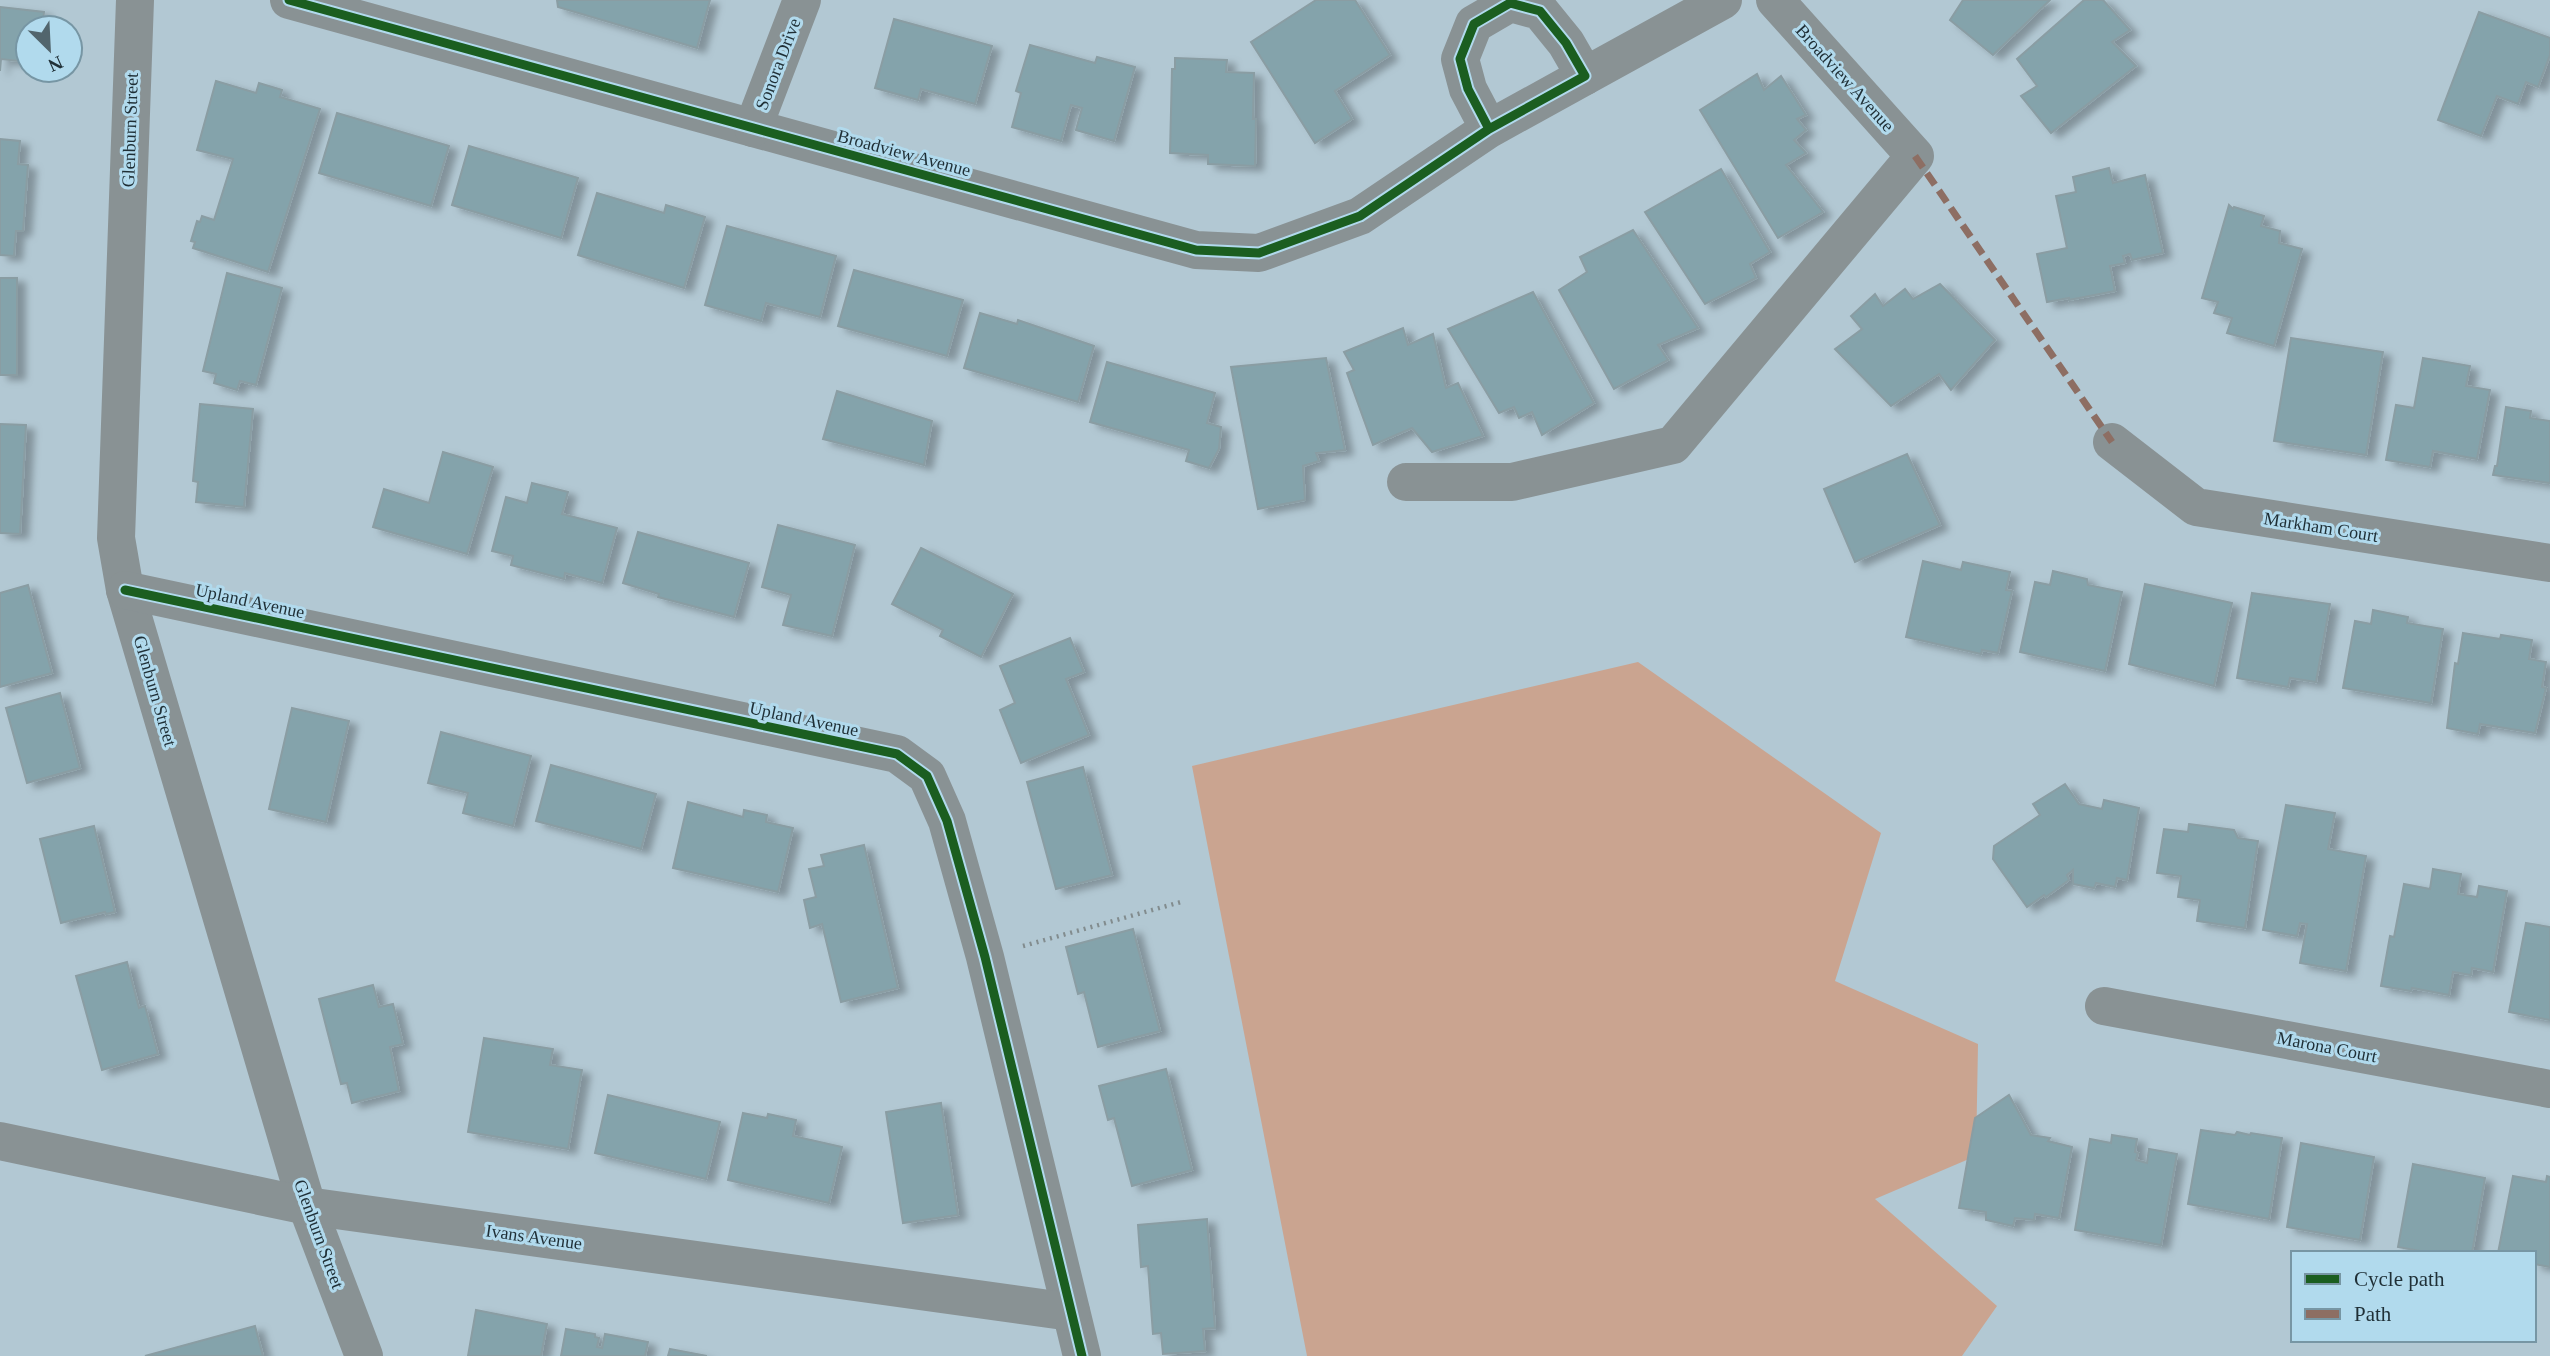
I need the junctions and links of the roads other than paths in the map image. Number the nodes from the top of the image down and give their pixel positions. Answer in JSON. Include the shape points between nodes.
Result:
{"nodes":[{"id":1,"x":135,"y":0,"type":"edge"},
{"id":2,"x":289,"y":0,"type":"edge"},
{"id":3,"x":802,"y":0,"type":"edge"},
{"id":4,"x":1723,"y":0,"type":"edge"},
{"id":5,"x":1775,"y":0,"type":"edge"},
{"id":6,"x":1585,"y":76,"type":"junction"},
{"id":7,"x":753,"y":128,"type":"junction"},
{"id":8,"x":1489,"y":129,"type":"junction"},
{"id":9,"x":2112,"y":442,"type":"dead end"},
{"id":10,"x":1406,"y":482,"type":"dead end"},
{"id":11,"x":2550,"y":563,"type":"edge"},
{"id":12,"x":125,"y":590,"type":"junction"},
{"id":13,"x":2104,"y":1006,"type":"dead end"},
{"id":14,"x":2550,"y":1089,"type":"edge"},
{"id":15,"x":0,"y":1142,"type":"edge"},
{"id":16,"x":307,"y":1206,"type":"junction"},
{"id":17,"x":1071,"y":1312,"type":"junction"},
{"id":18,"x":364,"y":1356,"type":"edge"},
{"id":19,"x":1082,"y":1356,"type":"edge"}],
"edges":[{"from":1,"to":12,"type":"street","name":"Glenburn Street","via":[[116,538]]},
{"from":2,"to":7,"type":"street","name":"Broadview Avenue"},
{"from":3,"to":7,"type":"street","name":"Sonora Drive"},
{"from":4,"to":6,"type":"street","name":"Broadview Avenue"},
{"from":5,"to":10,"type":"street","name":"Broadview Avenue","via":[[1915,156],[1673,445],[1512,482]]},
{"from":6,"to":8,"type":"street","name":"Broadview Avenue"},
{"from":6,"to":8,"type":"street","via":[[1540,11],[1510,3],[1474,24],[1460,59],[1468,89]]},
{"from":7,"to":8,"type":"street","name":"Broadview Avenue","via":[[1196,250],[1259,253],[1360,216]]},
{"from":9,"to":11,"type":"street","name":"Markham Court","via":[[2196,507]]},
{"from":12,"to":16,"type":"street","name":"Glenburn Street"},
{"from":12,"to":17,"type":"street","name":"Upland Avenue","via":[[897,754],[927,776],[947,821],[985,957]]},
{"from":13,"to":14,"type":"street","name":"Marona Court"},
{"from":15,"to":16,"type":"street","name":"Ivans Avenue"},
{"from":16,"to":17,"type":"street","name":"Ivans Avenue"},
{"from":16,"to":18,"type":"street","name":"Glenburn Street"},
{"from":17,"to":19,"type":"street","name":"Upland Avenue"}]}
